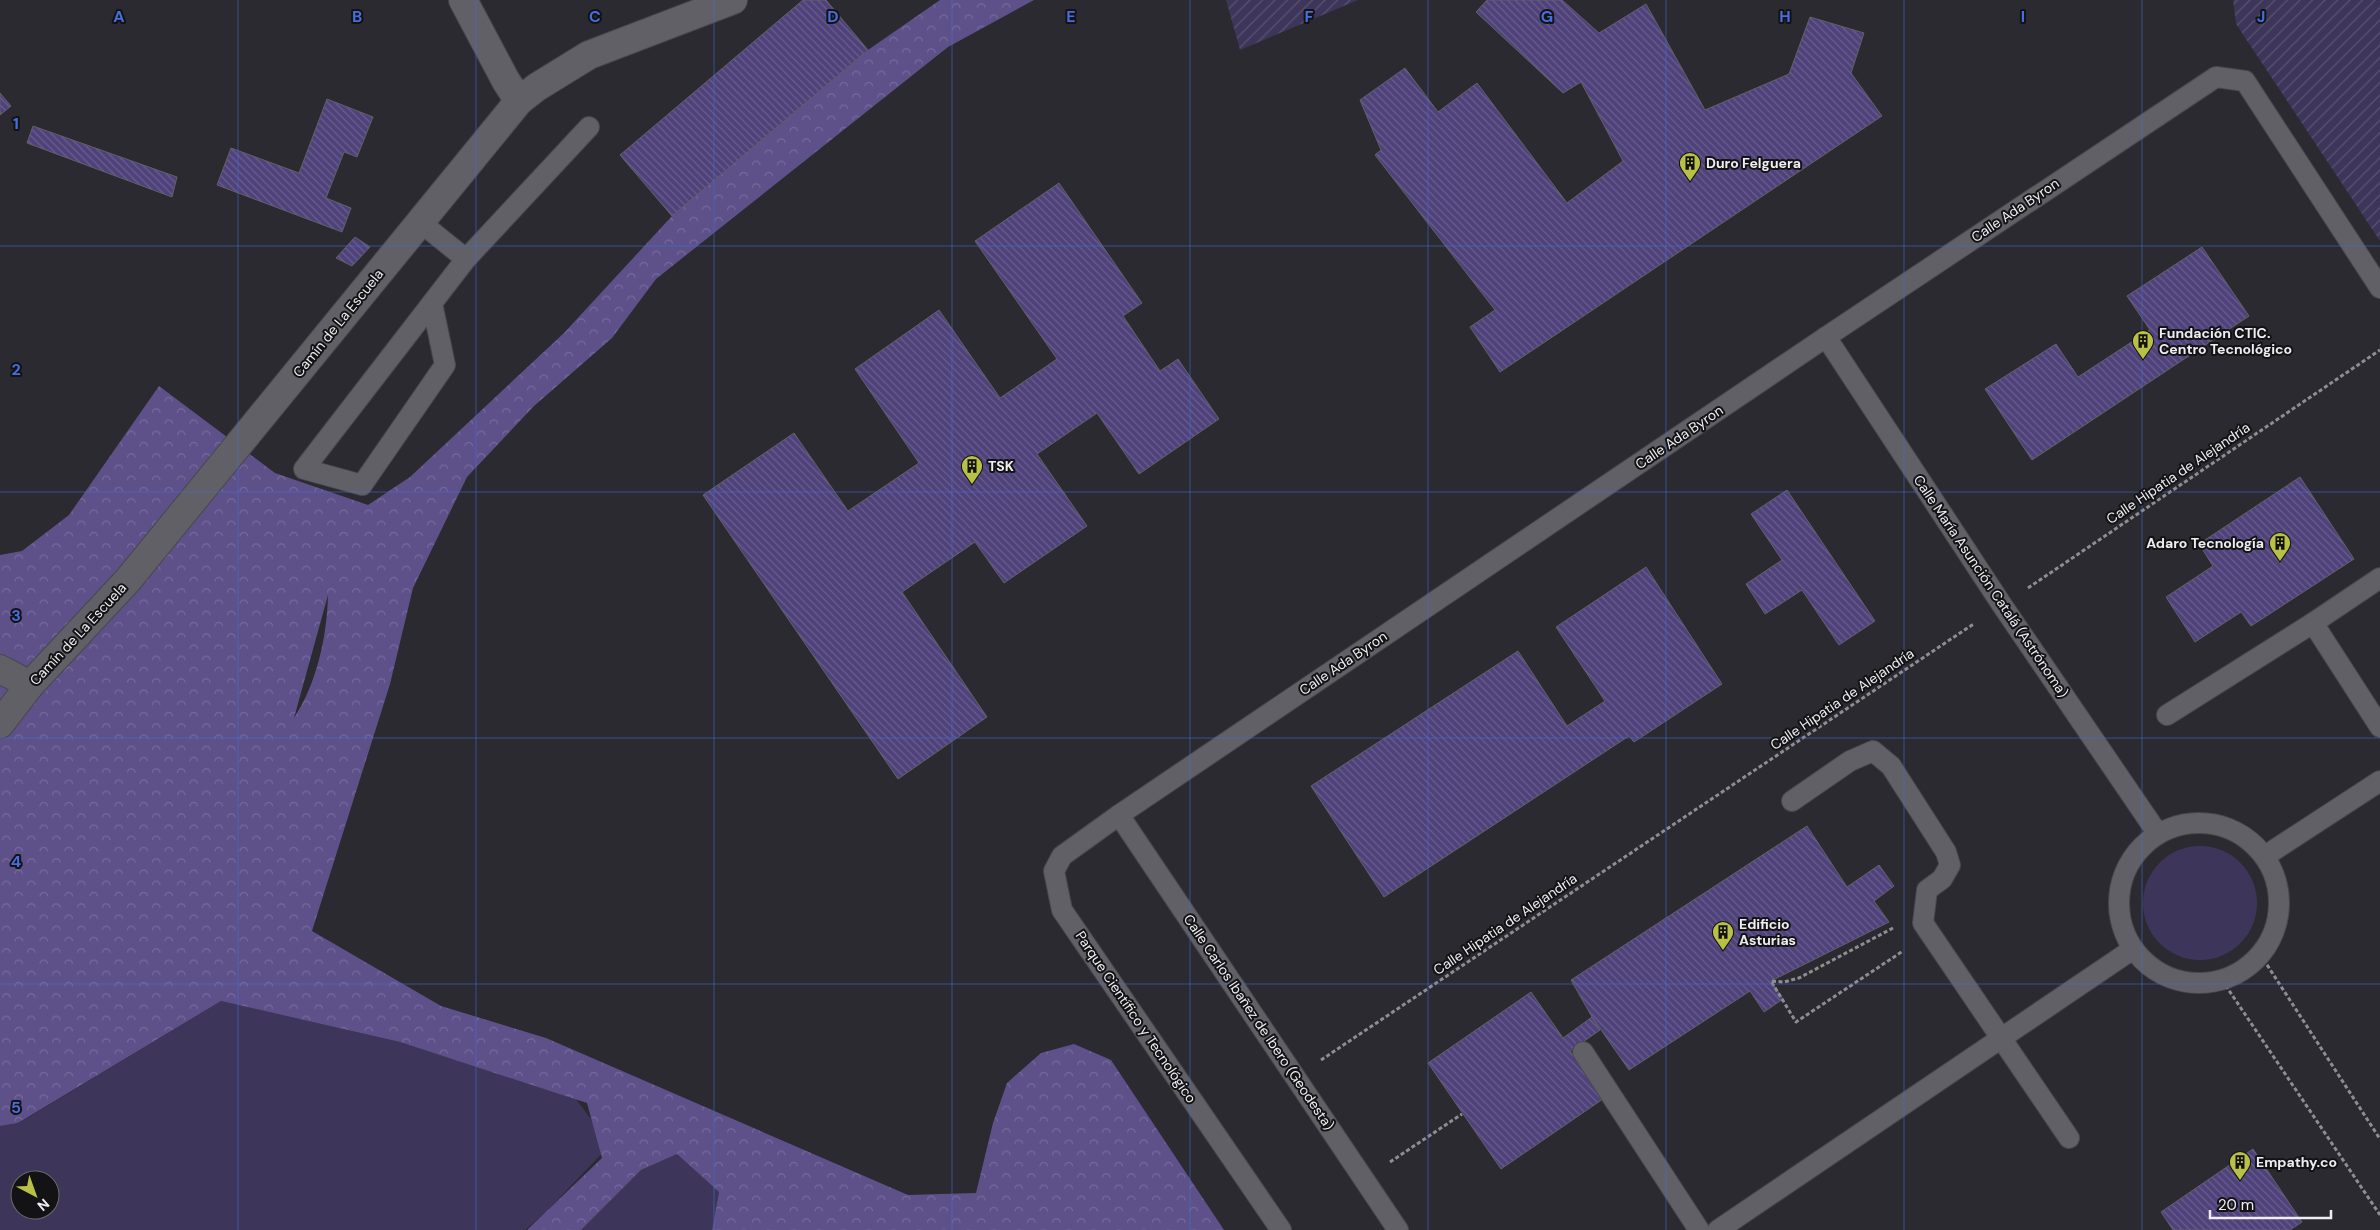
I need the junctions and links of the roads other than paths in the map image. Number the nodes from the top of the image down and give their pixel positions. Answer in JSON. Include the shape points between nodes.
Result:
{"nodes":[{"id":1,"x":463,"y":0,"type":"edge"},
{"id":2,"x":733,"y":0,"type":"edge"},
{"id":3,"x":519,"y":101,"type":"junction"},
{"id":4,"x":589,"y":128,"type":"dead end"},
{"id":5,"x":420,"y":222,"type":"junction"},
{"id":6,"x":466,"y":259,"type":"junction"},
{"id":7,"x":2380,"y":288,"type":"edge"},
{"id":8,"x":432,"y":303,"type":"junction"},
{"id":9,"x":1826,"y":337,"type":"junction"},
{"id":10,"x":2380,"y":578,"type":"edge"},
{"id":11,"x":2313,"y":623,"type":"junction"},
{"id":12,"x":0,"y":669,"type":"edge"},
{"id":13,"x":30,"y":685,"type":"junction"},
{"id":14,"x":2167,"y":715,"type":"dead end"},
{"id":15,"x":0,"y":724,"type":"edge"},
{"id":16,"x":2380,"y":727,"type":"edge"},
{"id":17,"x":2380,"y":781,"type":"edge"},
{"id":18,"x":1792,"y":802,"type":"dead end"},
{"id":19,"x":1119,"y":815,"type":"junction"},
{"id":20,"x":2158,"y":834,"type":"junction"},
{"id":21,"x":2265,"y":856,"type":"junction"},
{"id":22,"x":2133,"y":949,"type":"junction"},
{"id":23,"x":2001,"y":1038,"type":"junction"},
{"id":24,"x":1583,"y":1052,"type":"dead end"},
{"id":25,"x":2069,"y":1138,"type":"dead end"},
{"id":26,"x":1281,"y":1230,"type":"edge"},
{"id":27,"x":1398,"y":1230,"type":"edge"},
{"id":28,"x":1699,"y":1230,"type":"edge"},
{"id":29,"x":1718,"y":1230,"type":"edge"}],
"edges":[{"from":1,"to":3,"type":"street"},
{"from":2,"to":3,"type":"street","name":"Camín de La Escuela","via":[[589,55]]},
{"from":3,"to":5,"type":"street","name":"Camín de La Escuela"},
{"from":4,"to":6,"type":"lane"},
{"from":5,"to":6,"type":"lane"},
{"from":5,"to":13,"type":"street","name":"Camín de La Escuela","via":[[128,580]]},
{"from":6,"to":8,"type":"lane"},
{"from":7,"to":9,"type":"lane","name":"Calle Ada Byron","via":[[2245,81],[2216,77]]},
{"from":8,"to":8,"type":"lane","via":[[426,311],[304,469],[362,485],[445,365]]},
{"from":9,"to":19,"type":"lane","name":"Calle Ada Byron"},
{"from":9,"to":20,"type":"lane","name":"Calle María Asunción Catalá (Astrónoma)","via":[[2002,605]]},
{"from":10,"to":11,"type":"lane"},
{"from":11,"to":14,"type":"lane"},
{"from":11,"to":16,"type":"lane"},
{"from":12,"to":13,"type":"street"},
{"from":13,"to":15,"type":"street","name":"Camín de La Escuela"},
{"from":17,"to":21,"type":"lane"},
{"from":18,"to":23,"type":"lane","via":[[1850,761],[1873,751],[1891,766],[1946,852],[1950,865],[1942,880],[1927,890],[1927,928]]},
{"from":19,"to":26,"type":"lane","name":"Parque Científico y Tecnológico","via":[[1062,856],[1054,871],[1062,910]]},
{"from":19,"to":27,"type":"lane","name":"Calle Carlos Ibañez de Ibero (Geodesta)"},
{"from":20,"to":21,"type":"lane","via":[[2180,824],[2204,822],[2228,827],[2249,839]]},
{"from":20,"to":22,"type":"lane","via":[[2138,850],[2124,873],[2119,899],[2122,925]]},
{"from":21,"to":22,"type":"lane","via":[[2276,879],[2280,904],[2275,929],[2260,954],[2245,968],[2222,980],[2198,983],[2173,979],[2150,967]]},
{"from":22,"to":23,"type":"lane"},
{"from":23,"to":25,"type":"lane"},
{"from":23,"to":29,"type":"lane"},
{"from":24,"to":28,"type":"lane"}]}
